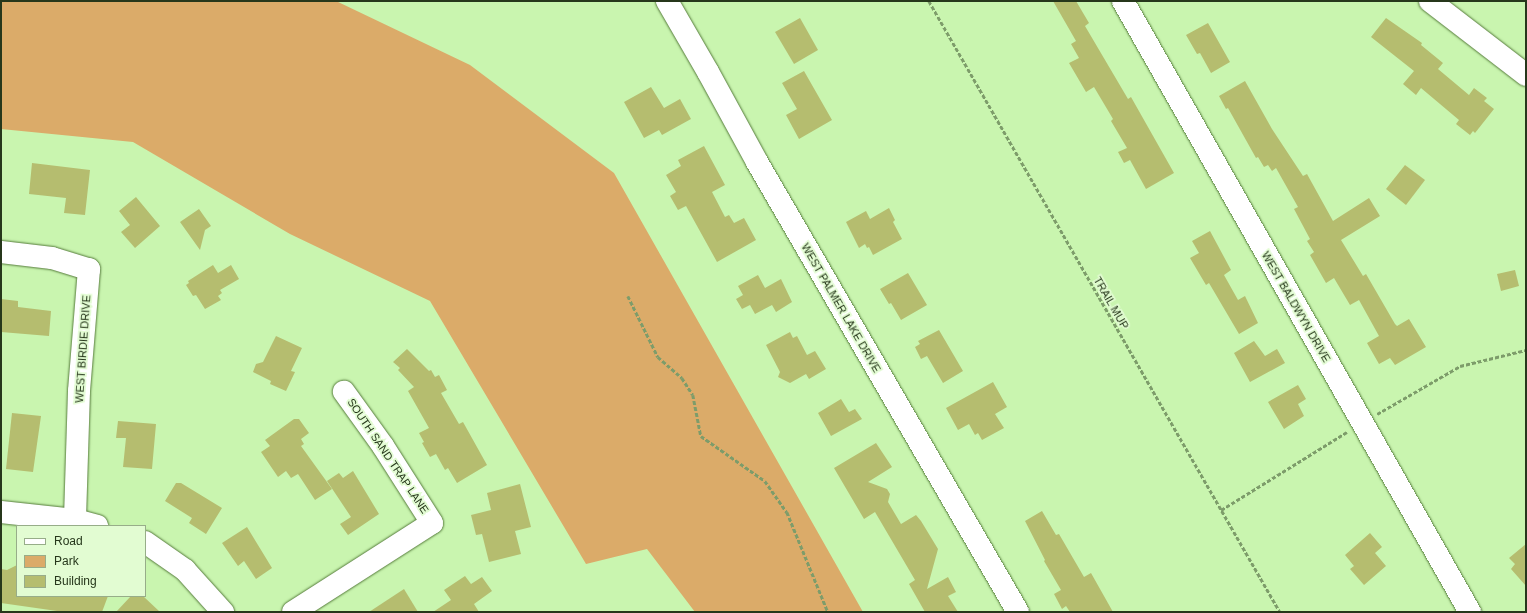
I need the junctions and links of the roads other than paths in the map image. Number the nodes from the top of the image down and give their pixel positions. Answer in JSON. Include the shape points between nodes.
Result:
{"nodes":[{"id":1,"x":667,"y":1,"type":"edge"},
{"id":2,"x":1123,"y":1,"type":"edge"},
{"id":3,"x":1430,"y":1,"type":"edge"},
{"id":4,"x":1526,"y":76,"type":"edge"},
{"id":5,"x":1,"y":252,"type":"edge"},
{"id":6,"x":344,"y":392,"type":"dead end"},
{"id":7,"x":1,"y":512,"type":"edge"},
{"id":8,"x":75,"y":520,"type":"junction"},
{"id":9,"x":93,"y":525,"type":"edge"},
{"id":10,"x":146,"y":543,"type":"edge"},
{"id":11,"x":223,"y":612,"type":"edge"},
{"id":12,"x":293,"y":612,"type":"edge"},
{"id":13,"x":1018,"y":612,"type":"edge"},
{"id":14,"x":1470,"y":612,"type":"edge"}],
"edges":[{"from":1,"to":13,"type":"street","name":"WEST PALMER LAKE DRIVE","via":[[757,162]]},
{"from":2,"to":14,"type":"street","name":"WEST BALDWYN DRIVE"},
{"from":3,"to":4,"type":"street"},
{"from":5,"to":8,"type":"street","name":"WEST BIRDIE DRIVE","via":[[52,258],[89,269],[79,391]]},
{"from":6,"to":12,"type":"street","name":"SOUTH SAND TRAP LANE","via":[[383,446],[432,524]]},
{"from":7,"to":8,"type":"street"},
{"from":8,"to":9,"type":"street"},
{"from":10,"to":11,"type":"street","via":[[185,570]]}]}
